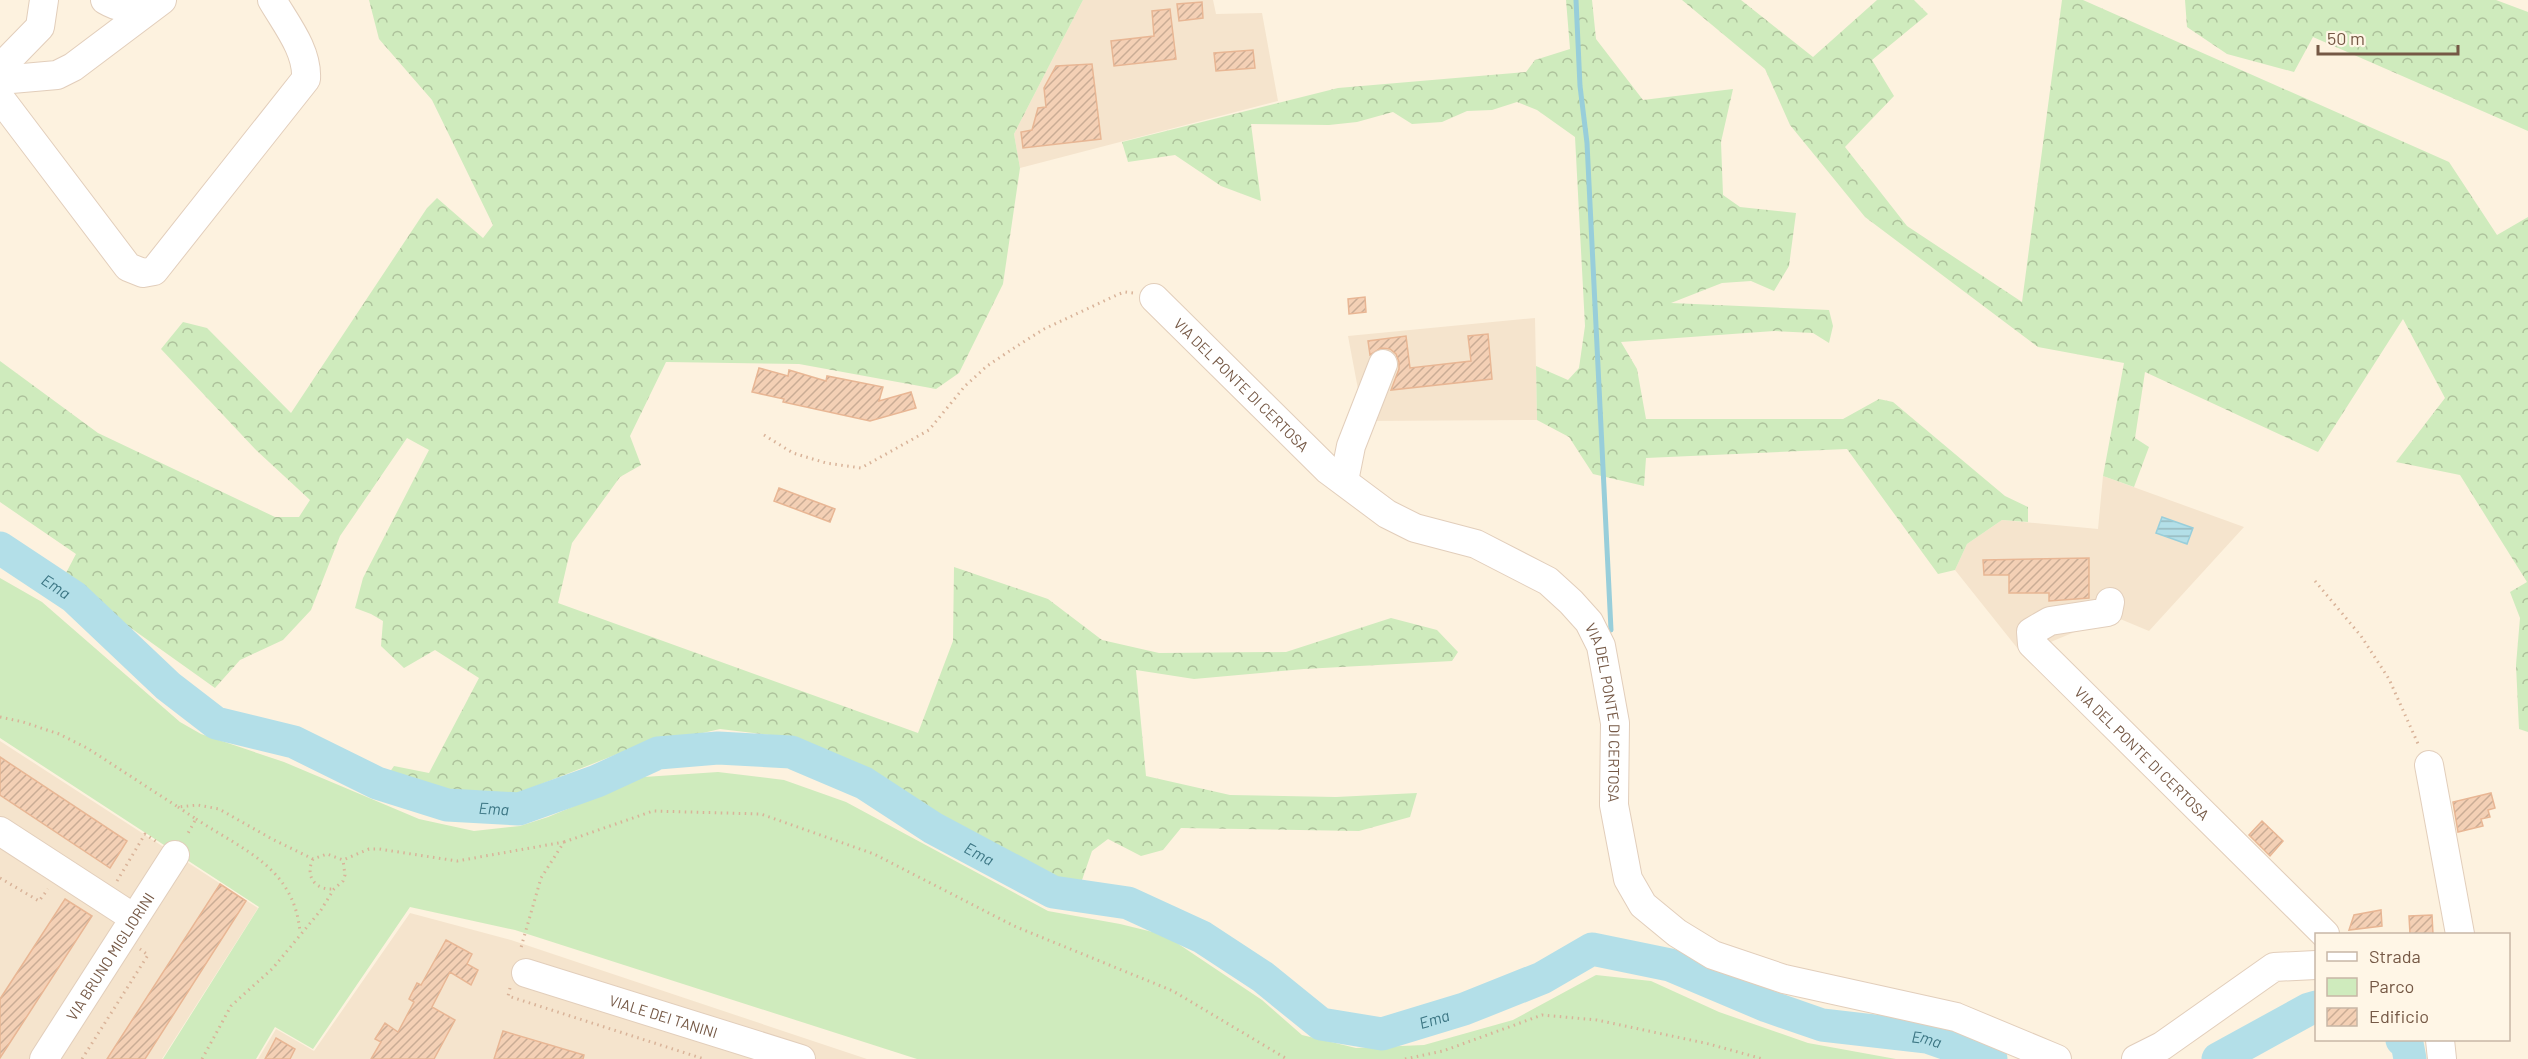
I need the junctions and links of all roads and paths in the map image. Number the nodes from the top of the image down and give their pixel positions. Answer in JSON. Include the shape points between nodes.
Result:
{"nodes":[{"id":1,"x":44,"y":0,"type":"edge"},
{"id":2,"x":105,"y":0,"type":"edge"},
{"id":3,"x":134,"y":0,"type":"edge"},
{"id":4,"x":162,"y":0,"type":"edge"},
{"id":5,"x":272,"y":0,"type":"edge"},
{"id":6,"x":0,"y":69,"type":"edge"},
{"id":7,"x":0,"y":80,"type":"edge"},
{"id":8,"x":0,"y":98,"type":"edge"},
{"id":9,"x":1154,"y":298,"type":"joint"},
{"id":10,"x":1383,"y":364,"type":"dead end"},
{"id":11,"x":764,"y":435,"type":"dead end"},
{"id":12,"x":1344,"y":481,"type":"junction"},
{"id":13,"x":2315,"y":581,"type":"dead end"},
{"id":14,"x":2110,"y":602,"type":"dead end"},
{"id":15,"x":0,"y":717,"type":"edge"},
{"id":16,"x":2428,"y":765,"type":"joint"},
{"id":17,"x":178,"y":807,"type":"junction"},
{"id":18,"x":196,"y":819,"type":"junction"},
{"id":19,"x":0,"y":831,"type":"edge"},
{"id":20,"x":564,"y":842,"type":"junction"},
{"id":21,"x":175,"y":855,"type":"joint"},
{"id":22,"x":314,"y":859,"type":"junction"},
{"id":23,"x":343,"y":861,"type":"junction"},
{"id":24,"x":0,"y":878,"type":"edge"},
{"id":25,"x":51,"y":885,"type":"dead end"},
{"id":26,"x":334,"y":889,"type":"junction"},
{"id":27,"x":134,"y":918,"type":"junction"},
{"id":28,"x":300,"y":932,"type":"junction"},
{"id":29,"x":2324,"y":933,"type":"edge"},
{"id":30,"x":2460,"y":933,"type":"edge"},
{"id":31,"x":2315,"y":965,"type":"edge"},
{"id":32,"x":520,"y":971,"type":"junction"},
{"id":33,"x":2440,"y":1041,"type":"edge"},
{"id":34,"x":44,"y":1059,"type":"edge"},
{"id":35,"x":202,"y":1059,"type":"edge"},
{"id":36,"x":704,"y":1059,"type":"edge"},
{"id":37,"x":801,"y":1059,"type":"edge"},
{"id":38,"x":1287,"y":1059,"type":"edge"},
{"id":39,"x":1405,"y":1059,"type":"edge"},
{"id":40,"x":1763,"y":1059,"type":"edge"},
{"id":41,"x":2057,"y":1059,"type":"edge"},
{"id":42,"x":2136,"y":1059,"type":"edge"},
{"id":43,"x":2442,"y":1059,"type":"edge"}],
"edges":[{"from":1,"to":6,"type":"street","via":[[40,27]]},
{"from":2,"to":3,"type":"street","via":[[116,6],[127,6]]},
{"from":4,"to":7,"type":"street","via":[[57,75]]},
{"from":5,"to":8,"type":"street","via":[[301,51],[307,66],[306,79],[154,271],[143,273],[128,267]]},
{"from":9,"to":11,"type":"path","via":[[1125,292],[1044,329],[987,366],[929,430],[861,468],[793,453]]},
{"from":9,"to":12,"type":"street","name":"VIA DEL PONTE DI CERTOSA","via":[[1328,470]]},
{"from":10,"to":12,"type":"street","via":[[1351,446]]},
{"from":12,"to":41,"type":"street","name":"VIA DEL PONTE DI CERTOSA","via":[[1387,514],[1415,528],[1476,544],[1548,581],[1589,622],[1601,646],[1615,723],[1614,805],[1628,879],[1643,905],[1677,933],[1713,955],[1784,979],[1956,1017]]},
{"from":13,"to":16,"type":"path","via":[[2361,636],[2389,679]]},
{"from":14,"to":29,"type":"street","name":"VIA DEL PONTE DI CERTOSA","via":[[2108,612],[2050,621],[2031,632],[2032,644]]},
{"from":15,"to":17,"type":"path","via":[[50,731],[87,748]]},
{"from":16,"to":30,"type":"street"},
{"from":17,"to":18,"type":"path"},
{"from":17,"to":22,"type":"path","via":[[219,808]]},
{"from":18,"to":21,"type":"path"},
{"from":18,"to":28,"type":"path","via":[[280,876],[298,915]]},
{"from":19,"to":27,"type":"street"},
{"from":20,"to":23,"type":"path","via":[[457,861],[369,849]]},
{"from":20,"to":32,"type":"path","via":[[541,878]]},
{"from":20,"to":38,"type":"path","via":[[653,811],[761,814],[874,854],[1014,926],[1173,991]]},
{"from":21,"to":27,"type":"street","name":"VIA BRUNO MIGLIORINI"},
{"from":22,"to":23,"type":"path","via":[[327,854]]},
{"from":22,"to":26,"type":"path","via":[[312,881],[322,888]]},
{"from":23,"to":26,"type":"path","via":[[345,875]]},
{"from":24,"to":25,"type":"path","via":[[39,901]]},
{"from":26,"to":28,"type":"path"},
{"from":27,"to":34,"type":"street","name":"VIA BRUNO MIGLIORINI"},
{"from":28,"to":35,"type":"path","via":[[273,968],[231,1006]]},
{"from":31,"to":42,"type":"street","via":[[2274,967],[2162,1046]]},
{"from":32,"to":36,"type":"path","via":[[508,996]]},
{"from":32,"to":37,"type":"street","name":"VIALE DEI TANINI"},
{"from":33,"to":43,"type":"street"},
{"from":39,"to":40,"type":"path","via":[[1443,1051],[1542,1015],[1597,1020]]}]}
